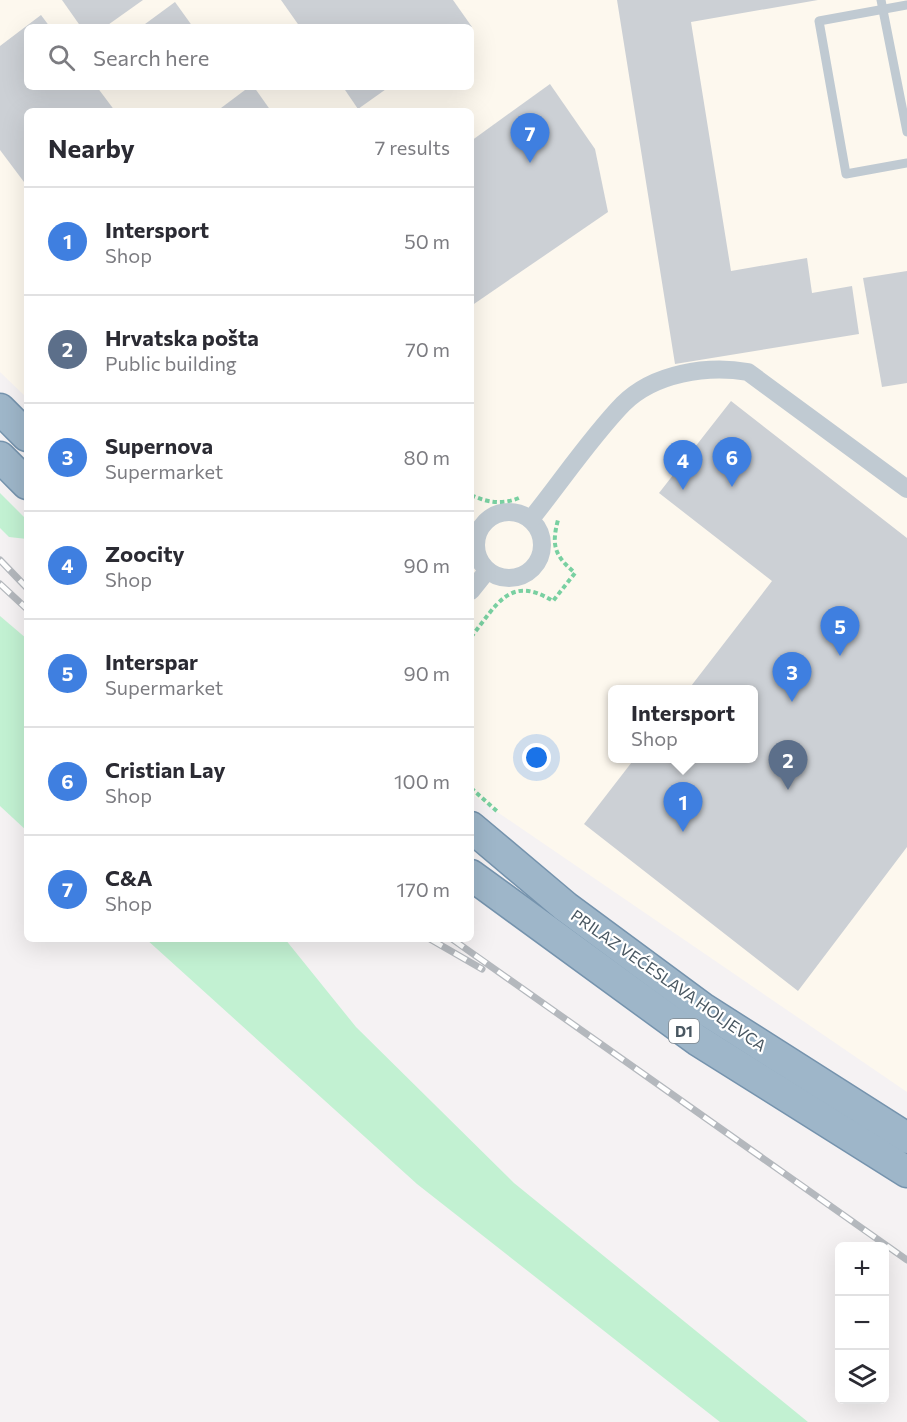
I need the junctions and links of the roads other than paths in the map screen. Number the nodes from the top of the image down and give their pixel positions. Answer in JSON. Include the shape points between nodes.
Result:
{"nodes":[{"id":1,"x":882,"y":5,"type":"edge"},
{"id":2,"x":907,"y":5,"type":"edge"},
{"id":3,"x":907,"y":132,"type":"edge"},
{"id":4,"x":907,"y":163,"type":"edge"},
{"id":5,"x":0,"y":409,"type":"edge"},
{"id":6,"x":24,"y":433,"type":"edge"},
{"id":7,"x":0,"y":457,"type":"edge"},
{"id":8,"x":24,"y":481,"type":"edge"},
{"id":9,"x":907,"y":489,"type":"edge"},
{"id":10,"x":531,"y":519,"type":"junction"},
{"id":11,"x":487,"y":570,"type":"junction"},
{"id":12,"x":474,"y":587,"type":"edge"},
{"id":13,"x":474,"y":830,"type":"edge"},
{"id":14,"x":474,"y":877,"type":"edge"},
{"id":15,"x":907,"y":1138,"type":"edge"},
{"id":16,"x":907,"y":1172,"type":"edge"}],
"edges":[{"from":1,"to":2,"type":"lane"},
{"from":1,"to":3,"type":"lane"},
{"from":1,"to":4,"type":"lane","via":[[819,21],[846,174]]},
{"from":5,"to":6,"type":"highway"},
{"from":7,"to":8,"type":"highway"},
{"from":9,"to":10,"type":"street","via":[[748,372],[723,368],[660,380],[624,403]]},
{"from":10,"to":11,"type":"street","via":[[521,514],[500,513],[482,525],[477,534],[476,554]]},
{"from":10,"to":11,"type":"street","via":[[543,546],[536,566],[518,578],[507,579]]},
{"from":11,"to":12,"type":"street"},
{"from":13,"to":15,"type":"highway","name":"PRILAZ VEĆESLAVA HOLJEVCA","number":"D1","via":[[566,907],[704,1009]]},
{"from":14,"to":16,"type":"highway","name":"PRILAZ VEĆESLAVA HOLJEVCA","number":"D1","via":[[697,1040]]}]}
